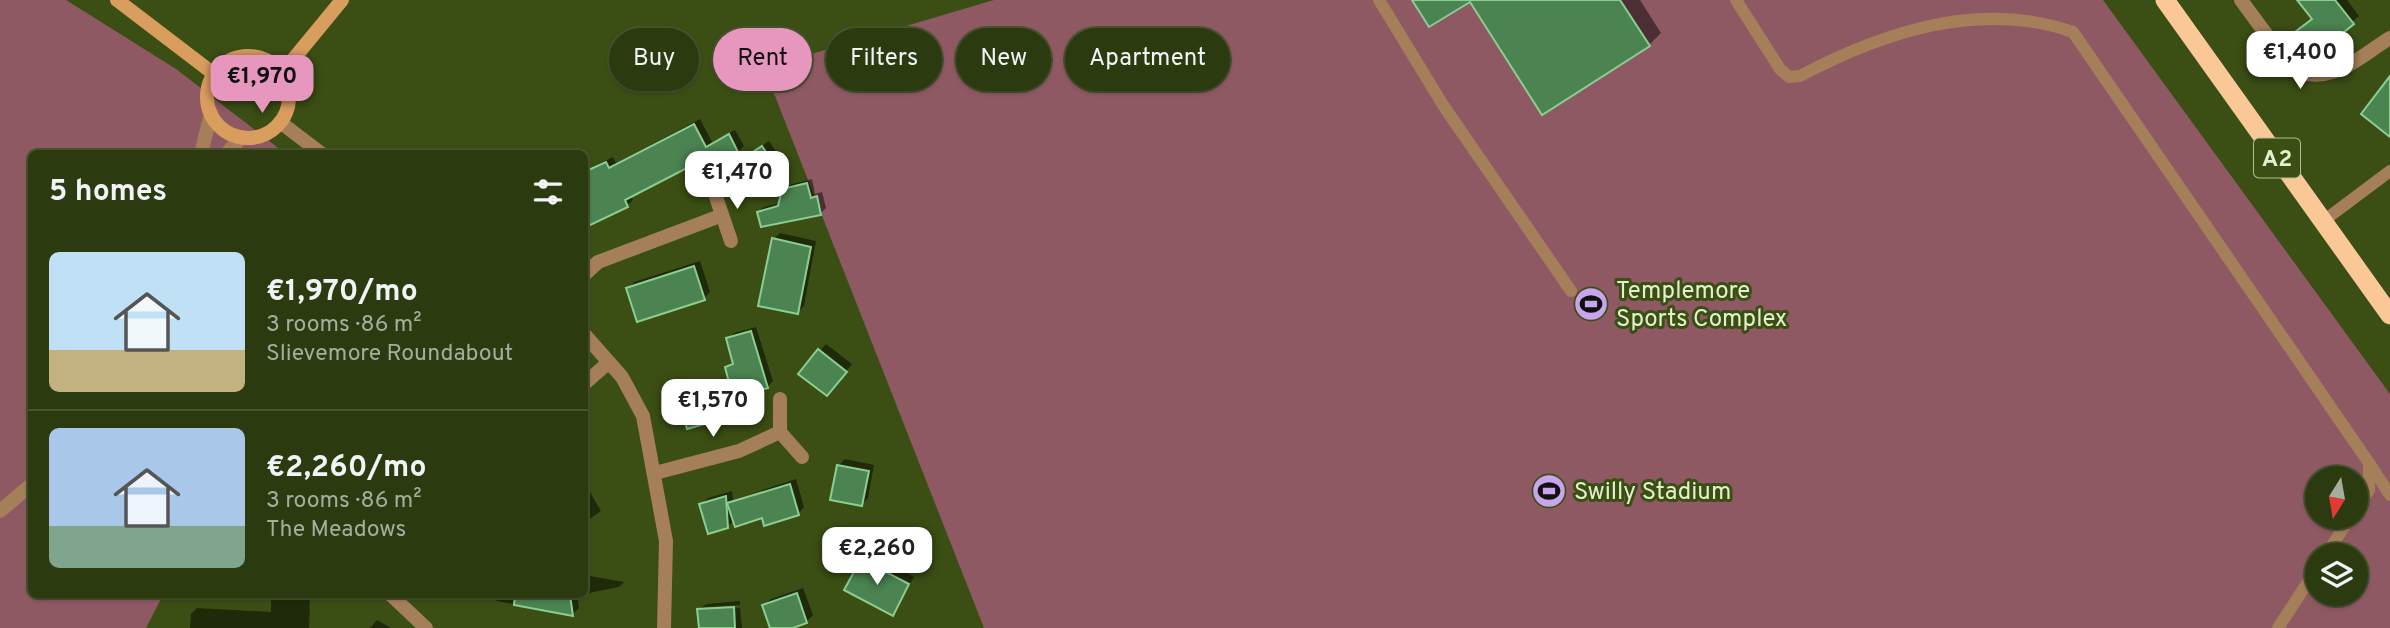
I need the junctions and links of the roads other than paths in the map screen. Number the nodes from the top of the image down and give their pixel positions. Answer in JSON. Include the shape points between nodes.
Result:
{"nodes":[{"id":1,"x":117,"y":0,"type":"edge"},
{"id":2,"x":342,"y":0,"type":"edge"},
{"id":3,"x":1379,"y":0,"type":"edge"},
{"id":4,"x":1736,"y":0,"type":"edge"},
{"id":5,"x":2165,"y":0,"type":"edge"},
{"id":6,"x":2241,"y":0,"type":"edge"},
{"id":7,"x":2025,"y":7,"type":"dead end"},
{"id":8,"x":1914,"y":15,"type":"dead end"},
{"id":9,"x":2390,"y":38,"type":"edge"},
{"id":10,"x":282,"y":73,"type":"junction"},
{"id":11,"x":214,"y":74,"type":"junction"},
{"id":12,"x":211,"y":113,"type":"junction"},
{"id":13,"x":281,"y":122,"type":"junction"},
{"id":14,"x":242,"y":137,"type":"junction"},
{"id":15,"x":202,"y":150,"type":"edge"},
{"id":16,"x":230,"y":150,"type":"edge"},
{"id":17,"x":317,"y":150,"type":"edge"},
{"id":18,"x":2390,"y":171,"type":"edge"},
{"id":19,"x":715,"y":191,"type":"dead end"},
{"id":20,"x":720,"y":216,"type":"junction"},
{"id":21,"x":2322,"y":222,"type":"junction"},
{"id":22,"x":731,"y":241,"type":"dead end"},
{"id":23,"x":588,"y":271,"type":"edge"},
{"id":24,"x":1571,"y":290,"type":"dead end"},
{"id":25,"x":2390,"y":315,"type":"edge"},
{"id":26,"x":588,"y":338,"type":"edge"},
{"id":27,"x":609,"y":362,"type":"junction"},
{"id":28,"x":588,"y":380,"type":"edge"},
{"id":29,"x":780,"y":400,"type":"dead end"},
{"id":30,"x":780,"y":432,"type":"junction"},
{"id":31,"x":802,"y":457,"type":"dead end"},
{"id":32,"x":2369,"y":463,"type":"junction"},
{"id":33,"x":655,"y":473,"type":"junction"},
{"id":34,"x":28,"y":487,"type":"edge"},
{"id":35,"x":2368,"y":492,"type":"edge"},
{"id":36,"x":2390,"y":495,"type":"edge"},
{"id":37,"x":0,"y":511,"type":"edge"},
{"id":38,"x":2305,"y":586,"type":"edge"},
{"id":39,"x":394,"y":598,"type":"edge"},
{"id":40,"x":425,"y":628,"type":"edge"},
{"id":41,"x":664,"y":628,"type":"edge"},
{"id":42,"x":2278,"y":628,"type":"edge"}],
"edges":[{"from":1,"to":11,"type":"main road"},
{"from":2,"to":10,"type":"main road"},
{"from":3,"to":24,"type":"lane","via":[[1443,106]]},
{"from":4,"to":8,"type":"lane","via":[[1789,77],[1800,76]]},
{"from":5,"to":21,"type":"highway","number":"A2"},
{"from":6,"to":9,"type":"street","via":[[2291,68],[2301,73],[2334,73]]},
{"from":7,"to":32,"type":"lane","via":[[2056,19],[2073,32]]},
{"from":10,"to":11,"type":"main road","via":[[261,58],[248,56],[235,58]]},
{"from":10,"to":13,"type":"main road","via":[[289,98]]},
{"from":11,"to":12,"type":"main road","via":[[208,100]]},
{"from":12,"to":14,"type":"main road","via":[[229,133]]},
{"from":12,"to":15,"type":"street"},
{"from":13,"to":14,"type":"main road","via":[[263,135]]},
{"from":13,"to":17,"type":"street"},
{"from":14,"to":16,"type":"street"},
{"from":18,"to":21,"type":"lane"},
{"from":19,"to":20,"type":"street"},
{"from":20,"to":22,"type":"street"},
{"from":20,"to":23,"type":"street","via":[[598,262]]},
{"from":21,"to":25,"type":"highway","number":"A2"},
{"from":26,"to":27,"type":"street"},
{"from":27,"to":28,"type":"street"},
{"from":27,"to":33,"type":"street","via":[[643,416]]},
{"from":29,"to":30,"type":"street"},
{"from":30,"to":31,"type":"street"},
{"from":30,"to":33,"type":"street","via":[[739,451]]},
{"from":32,"to":35,"type":"lane"},
{"from":32,"to":36,"type":"lane"},
{"from":33,"to":41,"type":"street","via":[[666,541]]},
{"from":34,"to":37,"type":"street"},
{"from":38,"to":42,"type":"lane"},
{"from":39,"to":40,"type":"street"}]}
